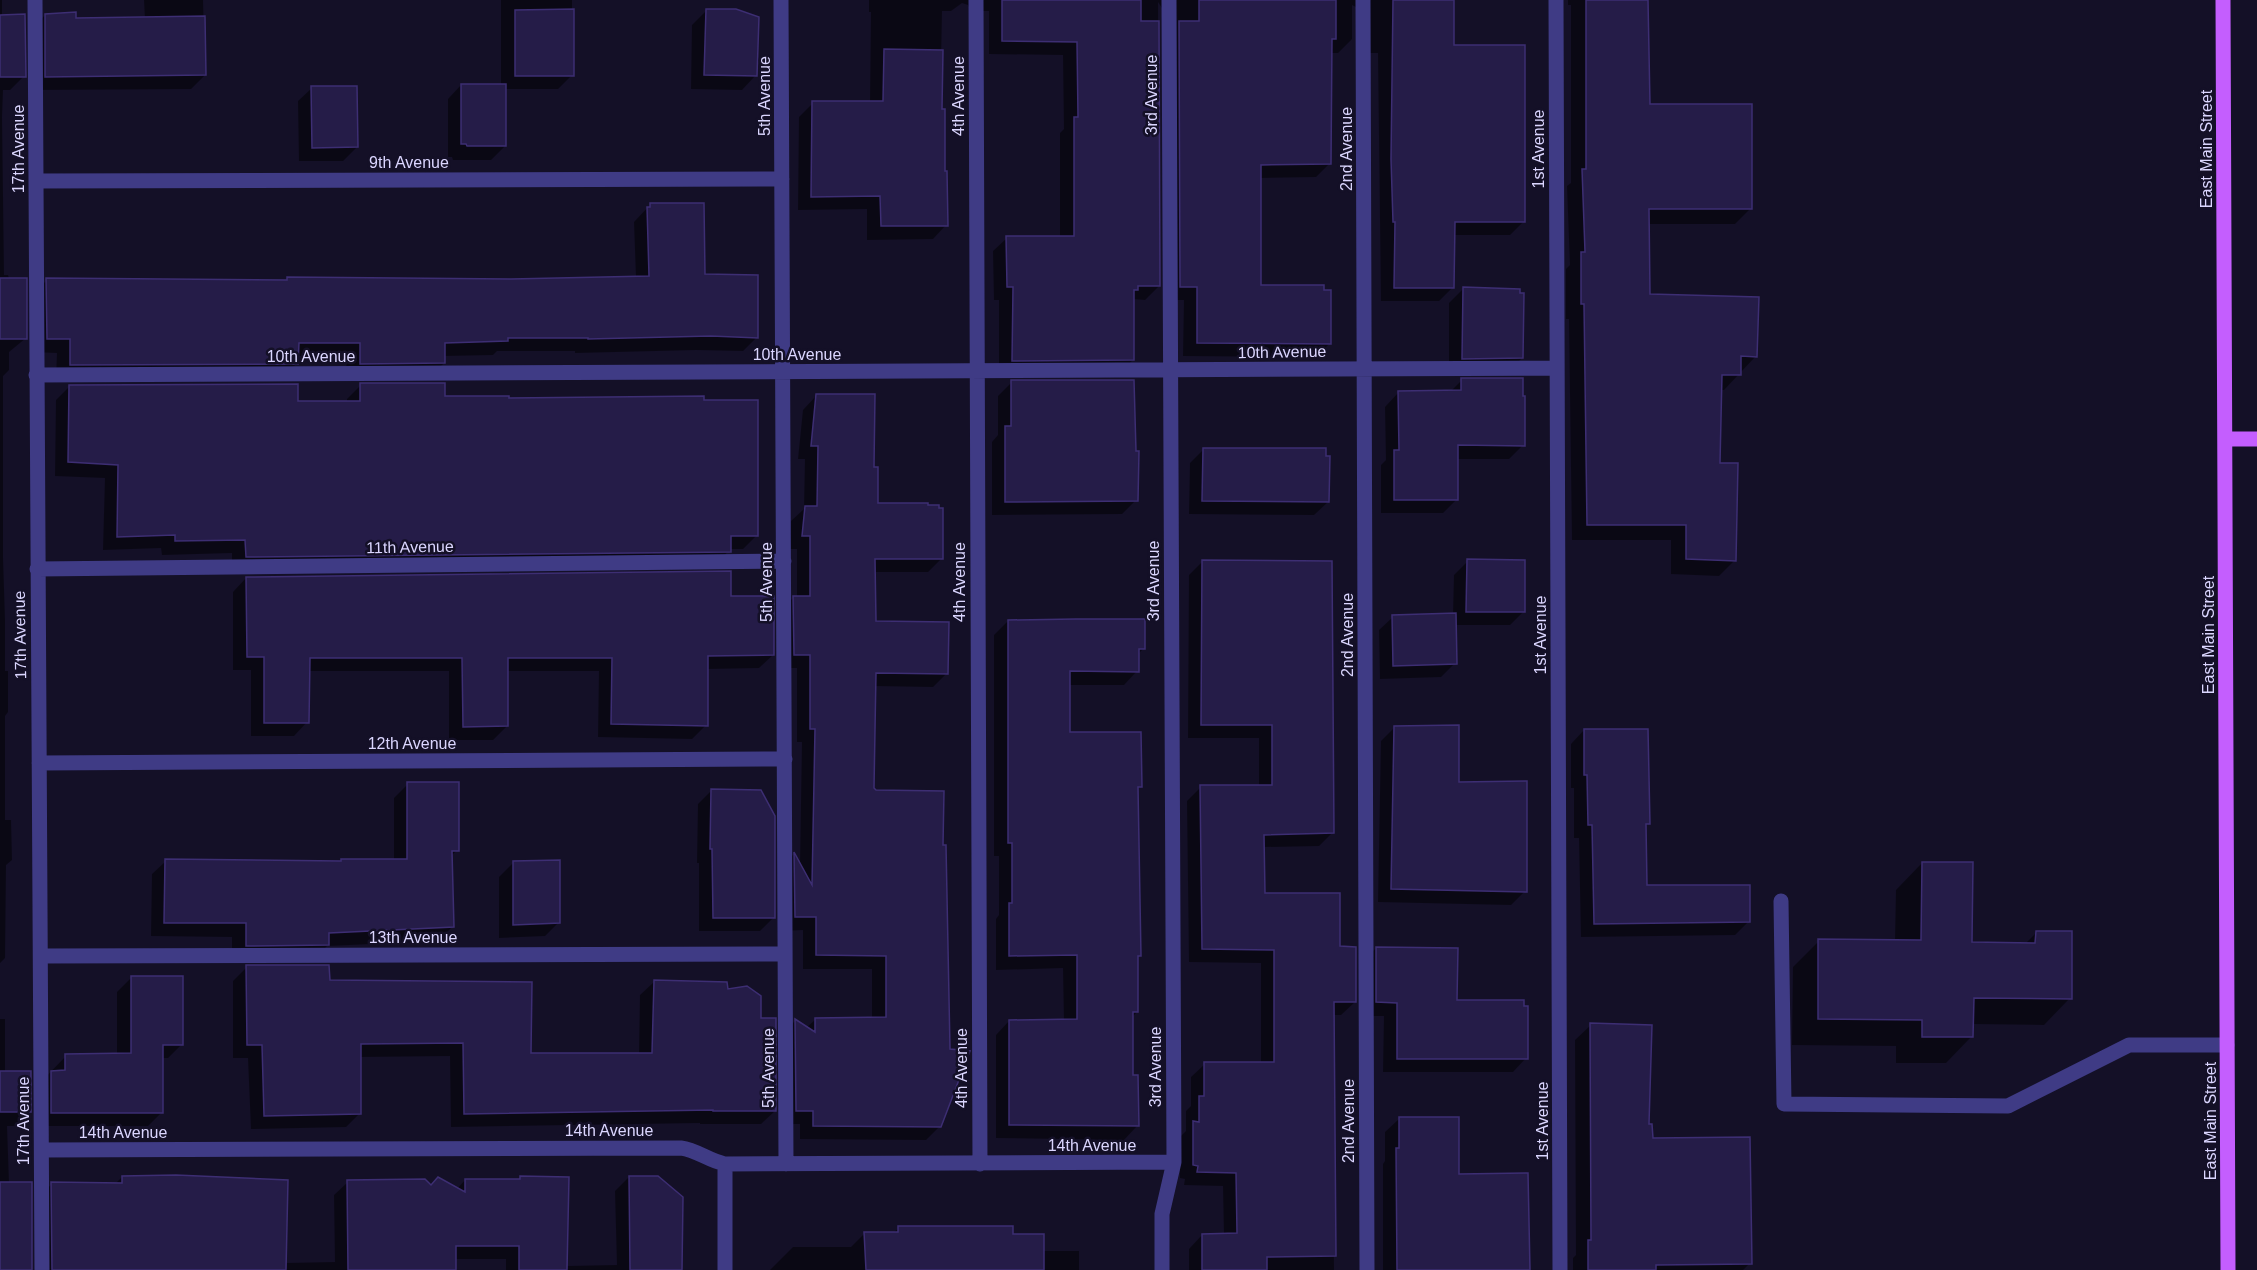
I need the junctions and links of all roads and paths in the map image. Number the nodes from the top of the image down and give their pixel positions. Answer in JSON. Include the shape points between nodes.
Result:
{"nodes":[{"id":1,"x":35,"y":0,"type":"edge"},
{"id":2,"x":781,"y":0,"type":"edge"},
{"id":3,"x":976,"y":0,"type":"edge"},
{"id":4,"x":1169,"y":0,"type":"edge"},
{"id":5,"x":1363,"y":0,"type":"edge"},
{"id":6,"x":1556,"y":0,"type":"edge"},
{"id":7,"x":2223,"y":0,"type":"edge"},
{"id":8,"x":782,"y":179,"type":"junction"},
{"id":9,"x":36,"y":181,"type":"junction"},
{"id":10,"x":1557,"y":368,"type":"junction"},
{"id":11,"x":1365,"y":369,"type":"junction"},
{"id":12,"x":976,"y":371,"type":"junction"},
{"id":13,"x":1170,"y":371,"type":"junction"},
{"id":14,"x":783,"y":372,"type":"junction"},
{"id":15,"x":36,"y":375,"type":"junction"},
{"id":16,"x":2225,"y":439,"type":"junction"},
{"id":17,"x":2257,"y":439,"type":"edge"},
{"id":18,"x":784,"y":561,"type":"junction"},
{"id":19,"x":37,"y":569,"type":"junction"},
{"id":20,"x":785,"y":759,"type":"junction"},
{"id":21,"x":39,"y":763,"type":"junction"},
{"id":22,"x":1780,"y":901,"type":"dead end"},
{"id":23,"x":785,"y":954,"type":"junction"},
{"id":24,"x":41,"y":956,"type":"junction"},
{"id":25,"x":2227,"y":1045,"type":"junction"},
{"id":26,"x":42,"y":1150,"type":"junction"},
{"id":27,"x":1173,"y":1162,"type":"junction"},
{"id":28,"x":725,"y":1164,"type":"junction"},
{"id":29,"x":786,"y":1164,"type":"junction"},
{"id":30,"x":980,"y":1164,"type":"junction"},
{"id":31,"x":42,"y":1270,"type":"edge"},
{"id":32,"x":725,"y":1270,"type":"edge"},
{"id":33,"x":1162,"y":1270,"type":"edge"},
{"id":34,"x":1367,"y":1270,"type":"edge"},
{"id":35,"x":1560,"y":1270,"type":"edge"},
{"id":36,"x":2228,"y":1270,"type":"edge"}],
"edges":[{"from":1,"to":9,"type":"lane","name":"17th Avenue"},
{"from":2,"to":8,"type":"lane","name":"5th Avenue"},
{"from":3,"to":12,"type":"lane","name":"4th Avenue"},
{"from":4,"to":13,"type":"lane","name":"3rd Avenue"},
{"from":5,"to":11,"type":"lane","name":"2nd Avenue"},
{"from":6,"to":10,"type":"lane","name":"1st Avenue"},
{"from":7,"to":16,"type":"main road","name":"East Main Street"},
{"from":8,"to":9,"type":"lane","name":"9th Avenue"},
{"from":8,"to":14,"type":"lane","name":"5th Avenue"},
{"from":9,"to":15,"type":"lane","name":"17th Avenue"},
{"from":10,"to":11,"type":"lane","name":"10th Avenue"},
{"from":10,"to":35,"type":"lane","name":"1st Avenue"},
{"from":11,"to":13,"type":"lane","name":"10th Avenue"},
{"from":11,"to":34,"type":"lane","name":"2nd Avenue"},
{"from":12,"to":13,"type":"lane","name":"10th Avenue"},
{"from":12,"to":14,"type":"lane","name":"10th Avenue"},
{"from":12,"to":30,"type":"lane","name":"4th Avenue"},
{"from":13,"to":27,"type":"lane","name":"3rd Avenue"},
{"from":14,"to":15,"type":"lane","name":"10th Avenue"},
{"from":14,"to":18,"type":"lane","name":"5th Avenue"},
{"from":15,"to":19,"type":"lane","name":"17th Avenue"},
{"from":16,"to":17,"type":"main road"},
{"from":16,"to":25,"type":"main road","name":"East Main Street"},
{"from":18,"to":19,"type":"lane","name":"11th Avenue"},
{"from":18,"to":20,"type":"lane","name":"5th Avenue"},
{"from":19,"to":21,"type":"lane","name":"17th Avenue"},
{"from":20,"to":21,"type":"lane","name":"12th Avenue"},
{"from":20,"to":23,"type":"lane","name":"5th Avenue"},
{"from":21,"to":24,"type":"lane","name":"17th Avenue"},
{"from":22,"to":25,"type":"lane","via":[[1784,1104],[2008,1106],[2129,1045]]},
{"from":23,"to":24,"type":"lane","name":"13th Avenue"},
{"from":23,"to":29,"type":"lane","name":"5th Avenue"},
{"from":24,"to":26,"type":"lane","name":"17th Avenue"},
{"from":25,"to":36,"type":"main road","name":"East Main Street"},
{"from":26,"to":28,"type":"lane","name":"14th Avenue","via":[[681,1148],[693,1149]]},
{"from":26,"to":31,"type":"lane","name":"17th Avenue"},
{"from":27,"to":30,"type":"lane","name":"14th Avenue"},
{"from":27,"to":33,"type":"lane","name":"3rd Avenue","via":[[1162,1214]]},
{"from":28,"to":29,"type":"lane","name":"14th Avenue"},
{"from":28,"to":32,"type":"lane"},
{"from":29,"to":30,"type":"lane","name":"14th Avenue"}]}
